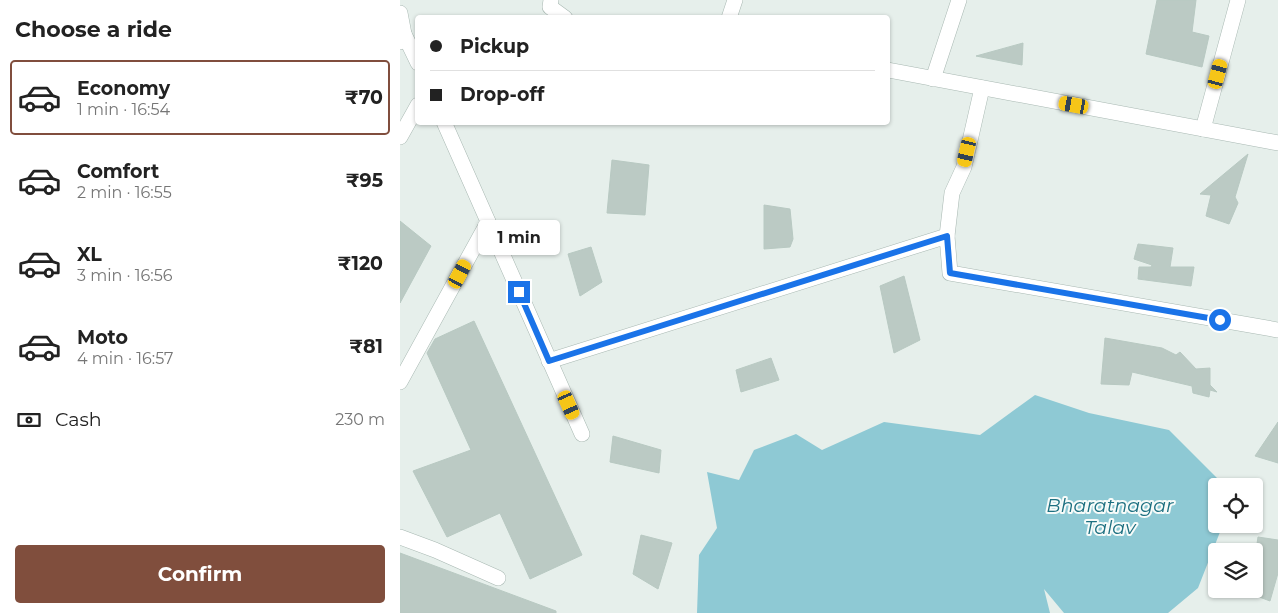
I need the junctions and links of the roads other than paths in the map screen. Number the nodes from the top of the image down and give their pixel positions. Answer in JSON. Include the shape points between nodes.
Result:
{"nodes":[{"id":1,"x":551,"y":0,"type":"edge"},
{"id":2,"x":735,"y":0,"type":"edge"},
{"id":3,"x":959,"y":0,"type":"edge"},
{"id":4,"x":1238,"y":0,"type":"edge"},
{"id":5,"x":400,"y":14,"type":"edge"},
{"id":6,"x":561,"y":15,"type":"edge"},
{"id":7,"x":730,"y":15,"type":"edge"},
{"id":8,"x":402,"y":38,"type":"edge"},
{"id":9,"x":415,"y":58,"type":"edge"},
{"id":10,"x":890,"y":70,"type":"edge"},
{"id":11,"x":932,"y":78,"type":"junction"},
{"id":12,"x":982,"y":88,"type":"junction"},
{"id":13,"x":415,"y":111,"type":"edge"},
{"id":14,"x":445,"y":125,"type":"edge"},
{"id":15,"x":1203,"y":129,"type":"junction"},
{"id":16,"x":400,"y":137,"type":"edge"},
{"id":17,"x":1278,"y":143,"type":"edge"},
{"id":18,"x":488,"y":222,"type":"junction"},
{"id":19,"x":947,"y":236,"type":"junction"},
{"id":20,"x":1278,"y":330,"type":"edge"},
{"id":21,"x":549,"y":361,"type":"junction"},
{"id":22,"x":400,"y":382,"type":"edge"},
{"id":23,"x":582,"y":434,"type":"dead end"},
{"id":24,"x":400,"y":537,"type":"edge"},
{"id":25,"x":498,"y":578,"type":"dead end"}],
"edges":[{"from":1,"to":6,"type":"street","via":[[550,7]]},
{"from":2,"to":7,"type":"street"},
{"from":3,"to":11,"type":"street"},
{"from":4,"to":15,"type":"street"},
{"from":5,"to":8,"type":"street"},
{"from":8,"to":9,"type":"street"},
{"from":10,"to":11,"type":"street"},
{"from":11,"to":12,"type":"street"},
{"from":12,"to":15,"type":"street"},
{"from":12,"to":19,"type":"street","via":[[964,167],[952,193]]},
{"from":13,"to":16,"type":"street"},
{"from":14,"to":18,"type":"street"},
{"from":15,"to":17,"type":"street"},
{"from":18,"to":21,"type":"street"},
{"from":18,"to":22,"type":"street"},
{"from":19,"to":20,"type":"street","via":[[950,273]]},
{"from":19,"to":21,"type":"street"},
{"from":21,"to":23,"type":"street"},
{"from":24,"to":25,"type":"street"}]}
